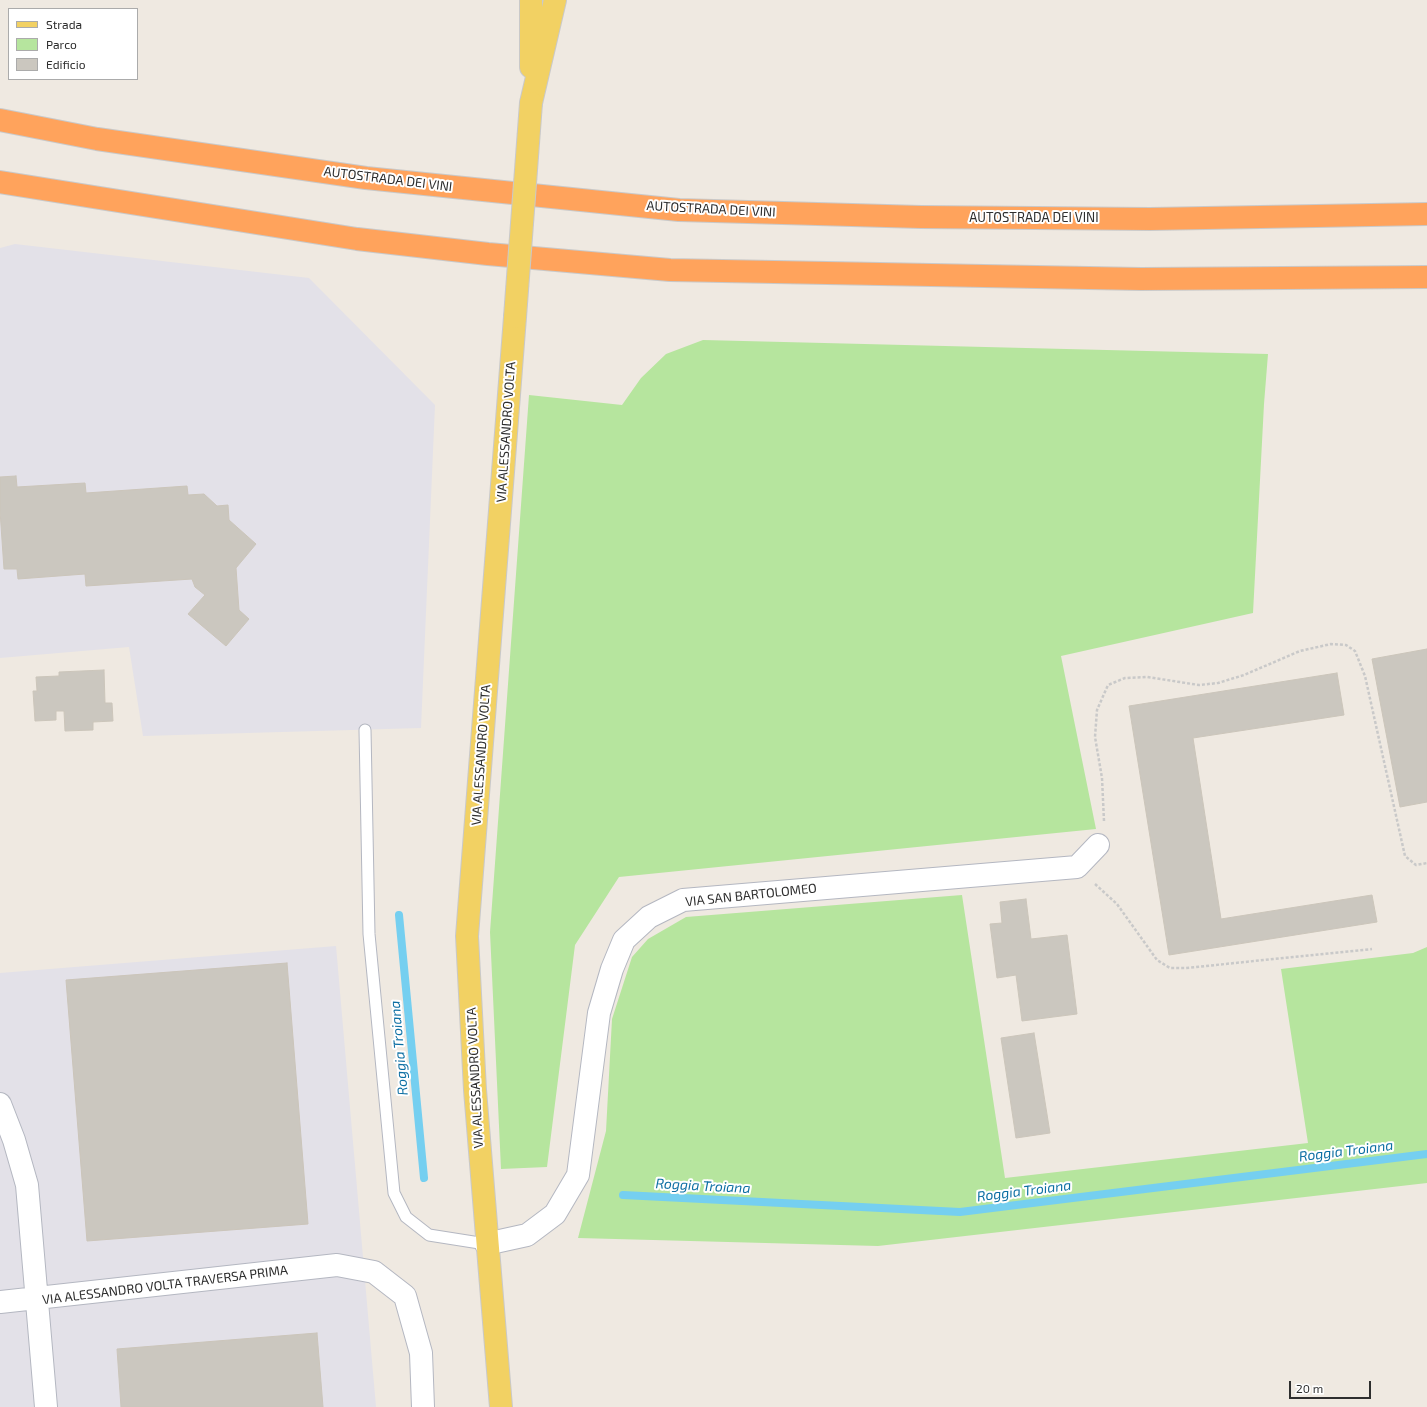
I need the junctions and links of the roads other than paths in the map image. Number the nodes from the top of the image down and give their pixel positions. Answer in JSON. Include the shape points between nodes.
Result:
{"nodes":[{"id":1,"x":531,"y":0,"type":"edge"},
{"id":2,"x":555,"y":0,"type":"edge"},
{"id":3,"x":531,"y":102,"type":"junction"},
{"id":4,"x":0,"y":120,"type":"edge"},
{"id":5,"x":0,"y":182,"type":"edge"},
{"id":6,"x":1427,"y":214,"type":"edge"},
{"id":7,"x":1427,"y":277,"type":"edge"},
{"id":8,"x":365,"y":730,"type":"dead end"},
{"id":9,"x":1098,"y":845,"type":"road end"},
{"id":10,"x":0,"y":1104,"type":"edge"},
{"id":11,"x":486,"y":1244,"type":"junction"},
{"id":12,"x":36,"y":1300,"type":"junction"},
{"id":13,"x":0,"y":1302,"type":"edge"},
{"id":14,"x":46,"y":1407,"type":"edge"},
{"id":15,"x":423,"y":1407,"type":"edge"},
{"id":16,"x":501,"y":1407,"type":"edge"}],
"edges":[{"from":1,"to":3,"type":"main road","name":"VIA ALESSANDRO VOLTA"},
{"from":2,"to":3,"type":"main road","name":"VIA ALESSANDRO VOLTA"},
{"from":3,"to":11,"type":"main road","name":"VIA ALESSANDRO VOLTA","bridge":true,"via":[[467,936]]},
{"from":4,"to":6,"type":"highway","name":"AUTOSTRADA DEI VINI","via":[[97,139],[366,178],[679,210],[921,217],[1150,219]]},
{"from":5,"to":7,"type":"highway","via":[[357,239],[488,254],[670,270],[1141,279]]},
{"from":8,"to":11,"type":"lane","via":[[369,934],[394,1193],[406,1216],[429,1235]]},
{"from":9,"to":11,"type":"street","name":"VIA SAN BARTOLOMEO","via":[[1077,867],[683,900],[649,917],[624,940],[599,1013],[578,1175],[555,1214],[527,1235]]},
{"from":10,"to":12,"type":"street","name":"VIA ALESSANDRO VOLTA TRAVERSA PRIMA","via":[[27,1185]]},
{"from":11,"to":16,"type":"main road","name":"VIA ALESSANDRO VOLTA"},
{"from":12,"to":13,"type":"street"},
{"from":12,"to":14,"type":"street"},
{"from":12,"to":15,"type":"street","name":"VIA ALESSANDRO VOLTA TRAVERSA PRIMA","via":[[337,1265],[374,1272],[405,1296],[421,1353]]}]}
